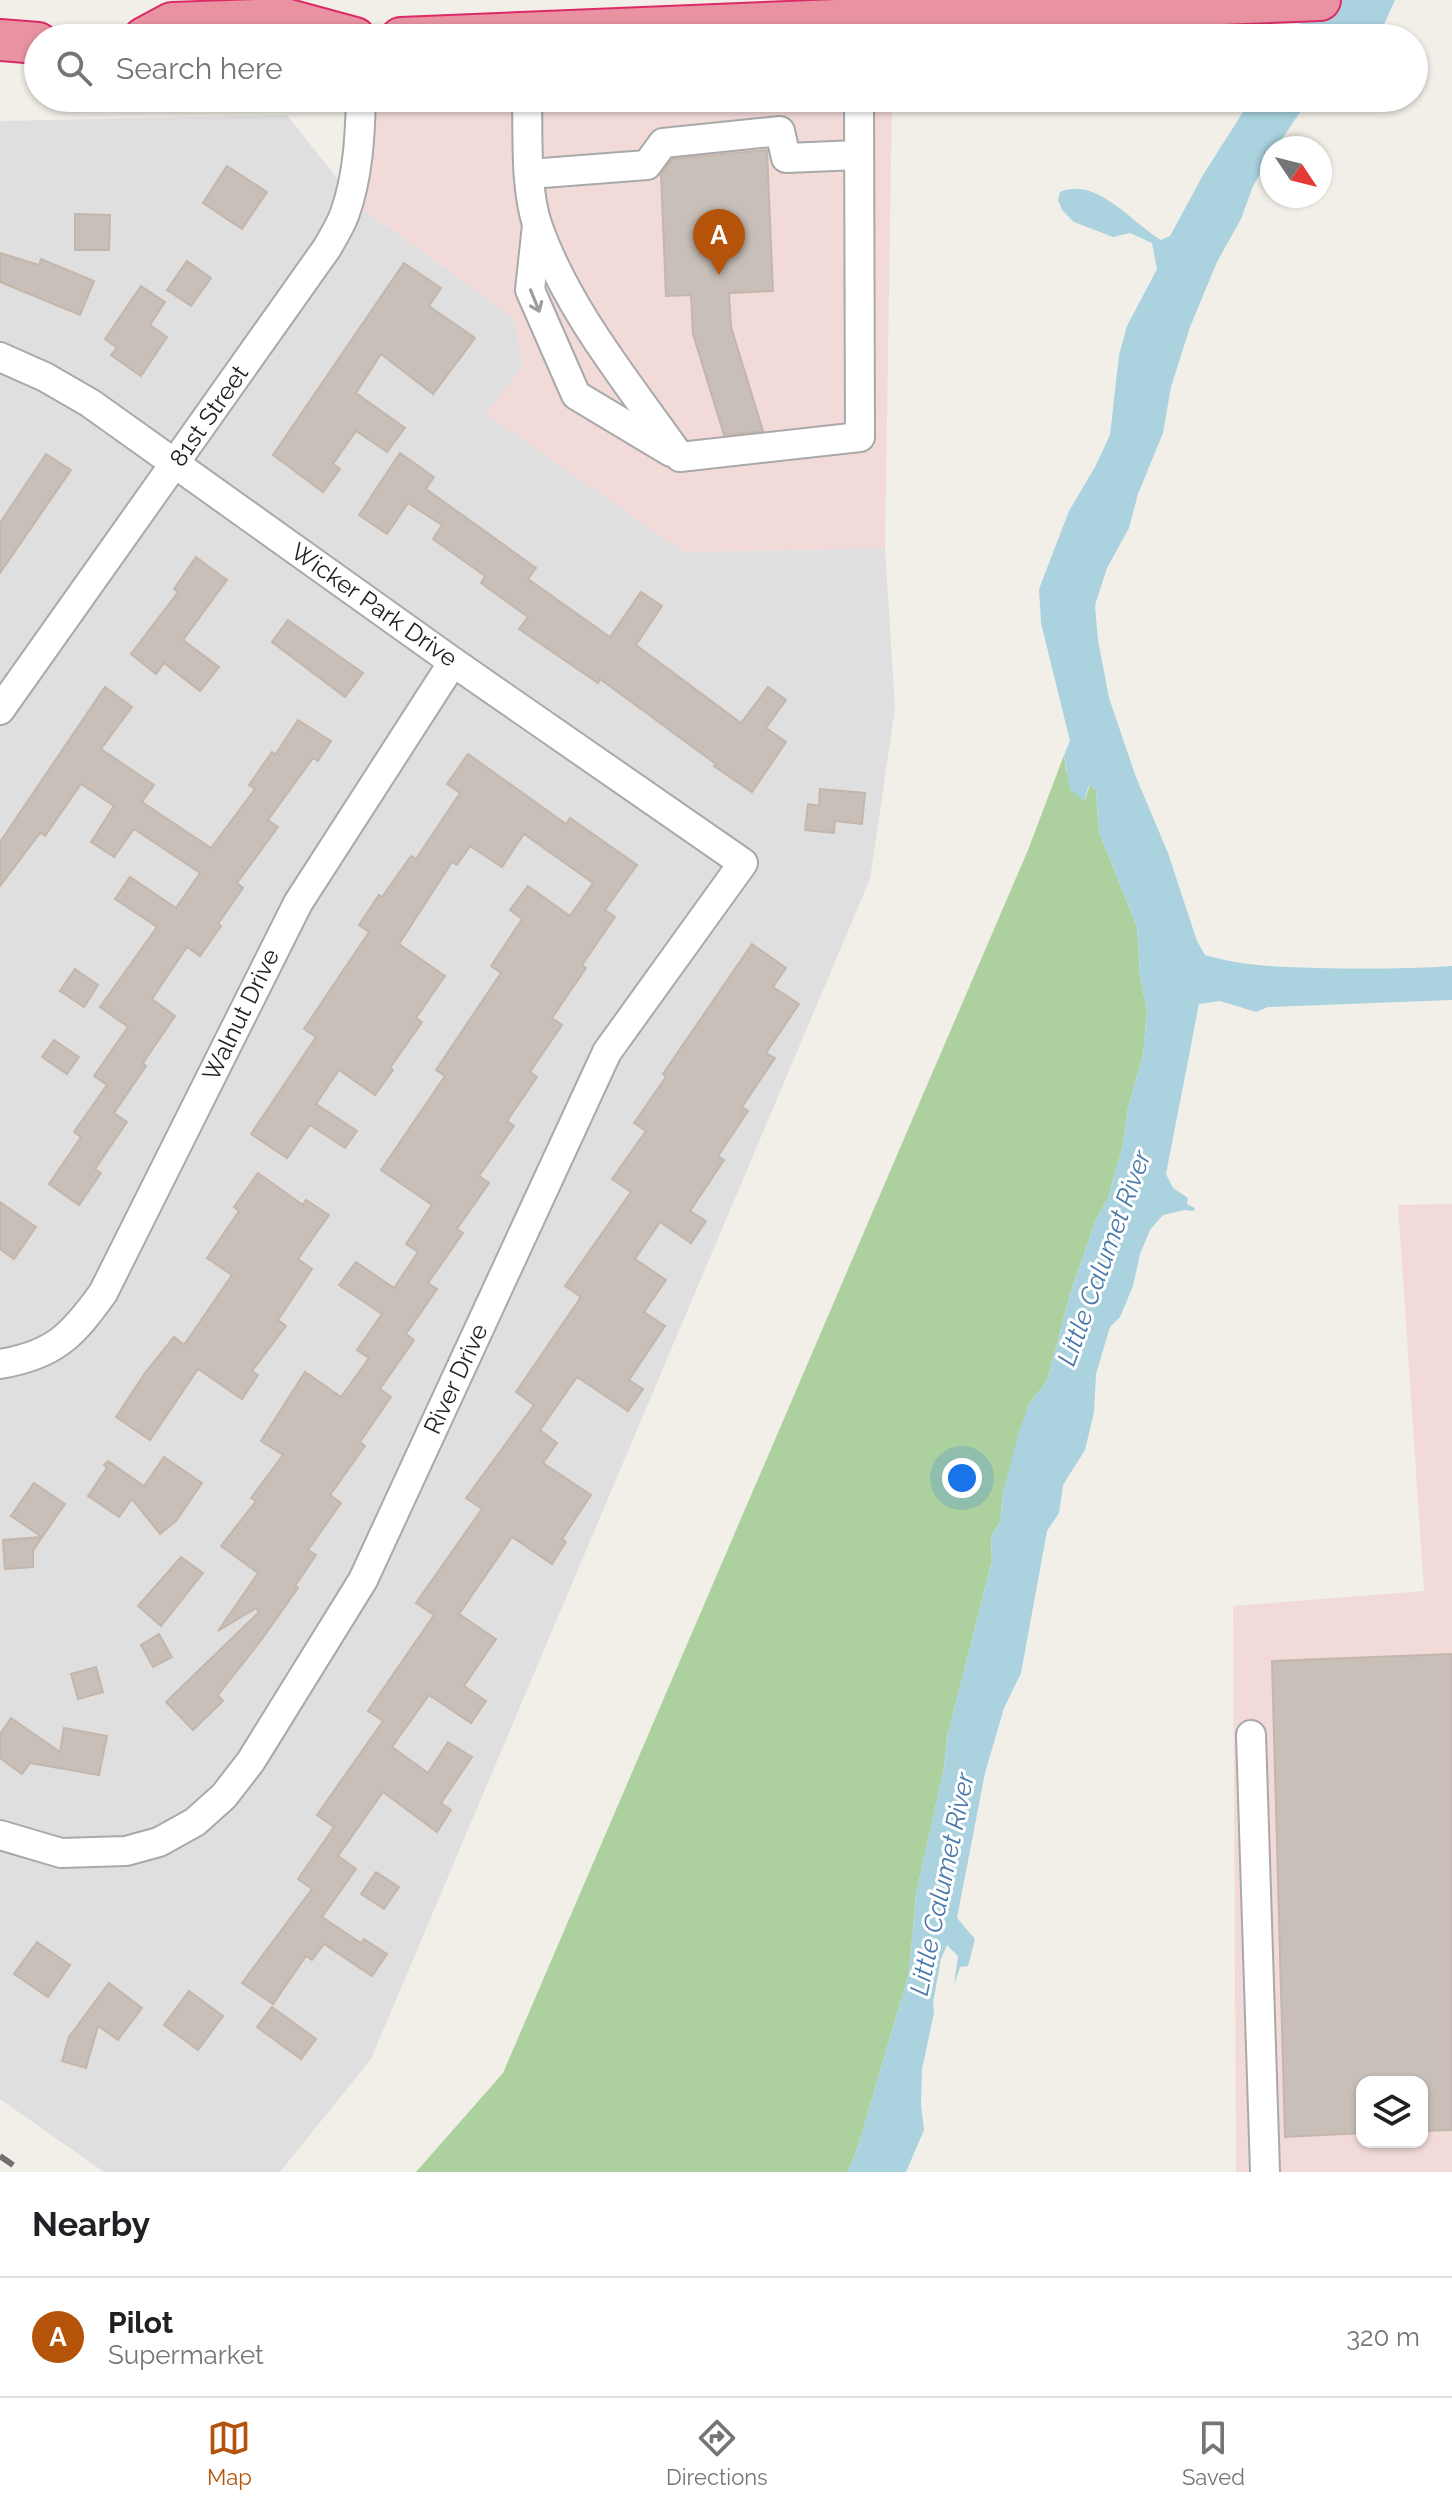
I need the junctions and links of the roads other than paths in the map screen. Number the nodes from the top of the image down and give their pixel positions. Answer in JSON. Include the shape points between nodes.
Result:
{"nodes":[{"id":1,"x":1320,"y":0,"type":"edge"},
{"id":2,"x":170,"y":24,"type":"edge"},
{"id":3,"x":303,"y":24,"type":"edge"},
{"id":4,"x":914,"y":24,"type":"edge"},
{"id":5,"x":0,"y":40,"type":"edge"},
{"id":6,"x":24,"y":42,"type":"edge"},
{"id":7,"x":360,"y":112,"type":"edge"},
{"id":8,"x":528,"y":112,"type":"edge"},
{"id":9,"x":859,"y":112,"type":"edge"},
{"id":10,"x":859,"y":155,"type":"junction"},
{"id":11,"x":530,"y":174,"type":"junction"},
{"id":12,"x":537,"y":224,"type":"junction"},
{"id":13,"x":0,"y":357,"type":"edge"},
{"id":14,"x":680,"y":457,"type":"junction"},
{"id":15,"x":176,"y":464,"type":"junction"},
{"id":16,"x":453,"y":662,"type":"junction"},
{"id":17,"x":0,"y":710,"type":"edge"},
{"id":18,"x":743,"y":863,"type":"joint"},
{"id":19,"x":0,"y":1364,"type":"edge"},
{"id":20,"x":1251,"y":1735,"type":"dead end"},
{"id":21,"x":0,"y":1835,"type":"edge"},
{"id":22,"x":1265,"y":2172,"type":"edge"}],
"edges":[{"from":1,"to":4,"type":"highway"},
{"from":2,"to":3,"type":"highway","via":[[285,19]]},
{"from":5,"to":6,"type":"highway"},
{"from":7,"to":15,"type":"street","name":"81st Street","via":[[345,216]]},
{"from":8,"to":11,"type":"street"},
{"from":9,"to":10,"type":"street"},
{"from":10,"to":11,"type":"street","via":[[786,158],[780,131],[663,143],[647,165]]},
{"from":10,"to":14,"type":"street","via":[[860,437]]},
{"from":11,"to":12,"type":"street"},
{"from":12,"to":14,"type":"street","via":[[570,298]]},
{"from":12,"to":14,"type":"street","one_way":true,"via":[[530,290],[576,395]]},
{"from":13,"to":15,"type":"street","name":"Wicker Park Drive","via":[[90,403]]},
{"from":15,"to":16,"type":"street","name":"Wicker Park Drive"},
{"from":15,"to":17,"type":"street","name":"81st Street"},
{"from":16,"to":18,"type":"street","name":"Wicker Park Drive"},
{"from":16,"to":19,"type":"street","name":"Walnut Drive","via":[[298,903],[103,1293],[59,1343],[29,1359]]},
{"from":18,"to":21,"type":"street","name":"River Drive","via":[[607,1052],[363,1580],[224,1796],[195,1822],[159,1842],[126,1851],[61,1853]]},
{"from":20,"to":22,"type":"street"}]}
